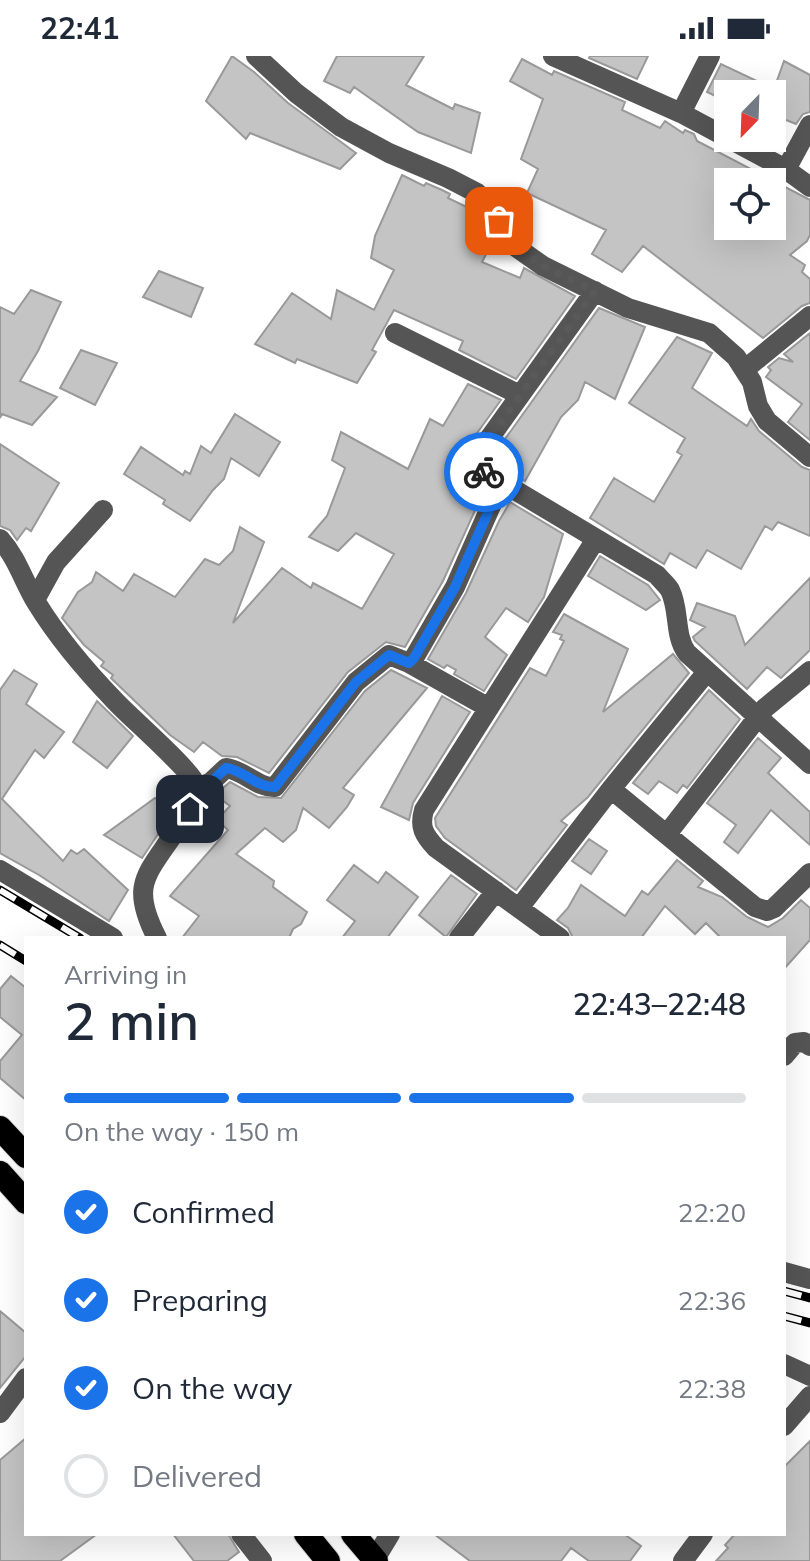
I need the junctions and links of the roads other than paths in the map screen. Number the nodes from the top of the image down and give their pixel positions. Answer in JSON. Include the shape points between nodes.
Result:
{"nodes":[{"id":1,"x":256,"y":56,"type":"edge"},
{"id":2,"x":553,"y":56,"type":"edge"},
{"id":3,"x":710,"y":56,"type":"edge"},
{"id":4,"x":575,"y":61,"type":"edge"},
{"id":5,"x":681,"y":113,"type":"junction"},
{"id":6,"x":810,"y":125,"type":"edge"},
{"id":7,"x":784,"y":168,"type":"joint"},
{"id":8,"x":786,"y":169,"type":"edge"},
{"id":9,"x":810,"y":187,"type":"edge"},
{"id":10,"x":595,"y":291,"type":"junction"},
{"id":11,"x":810,"y":316,"type":"edge"},
{"id":12,"x":395,"y":333,"type":"dead end"},
{"id":13,"x":744,"y":370,"type":"junction"},
{"id":14,"x":520,"y":395,"type":"junction"},
{"id":15,"x":810,"y":457,"type":"edge"},
{"id":16,"x":502,"y":481,"type":"junction"},
{"id":17,"x":103,"y":510,"type":"dead end"},
{"id":18,"x":0,"y":539,"type":"edge"},
{"id":19,"x":596,"y":539,"type":"junction"},
{"id":20,"x":35,"y":600,"type":"junction"},
{"id":21,"x":409,"y":663,"type":"junction"},
{"id":22,"x":810,"y":671,"type":"edge"},
{"id":23,"x":706,"y":673,"type":"junction"},
{"id":24,"x":489,"y":708,"type":"junction"},
{"id":25,"x":758,"y":718,"type":"junction"},
{"id":26,"x":810,"y":764,"type":"edge"},
{"id":27,"x":197,"y":789,"type":"junction"},
{"id":28,"x":611,"y":789,"type":"junction"},
{"id":29,"x":667,"y":834,"type":"junction"},
{"id":30,"x":0,"y":870,"type":"edge"},
{"id":31,"x":810,"y":873,"type":"edge"},
{"id":32,"x":496,"y":891,"type":"junction"},
{"id":33,"x":519,"y":908,"type":"junction"},
{"id":34,"x":110,"y":936,"type":"edge"},
{"id":35,"x":156,"y":936,"type":"edge"},
{"id":36,"x":461,"y":936,"type":"edge"},
{"id":37,"x":557,"y":936,"type":"edge"},
{"id":38,"x":810,"y":1046,"type":"edge"},
{"id":39,"x":786,"y":1054,"type":"edge"},
{"id":40,"x":0,"y":1128,"type":"edge"},
{"id":41,"x":24,"y":1154,"type":"edge"},
{"id":42,"x":0,"y":1173,"type":"edge"},
{"id":43,"x":24,"y":1200,"type":"edge"},
{"id":44,"x":786,"y":1273,"type":"edge"},
{"id":45,"x":810,"y":1279,"type":"edge"},
{"id":46,"x":786,"y":1365,"type":"edge"},
{"id":47,"x":810,"y":1376,"type":"edge"},
{"id":48,"x":24,"y":1381,"type":"edge"},
{"id":49,"x":810,"y":1396,"type":"edge"},
{"id":50,"x":0,"y":1413,"type":"edge"},
{"id":51,"x":786,"y":1424,"type":"edge"},
{"id":52,"x":243,"y":1536,"type":"edge"},
{"id":53,"x":308,"y":1536,"type":"edge"},
{"id":54,"x":355,"y":1536,"type":"edge"},
{"id":55,"x":389,"y":1536,"type":"edge"},
{"id":56,"x":702,"y":1536,"type":"edge"},
{"id":57,"x":376,"y":1560,"type":"edge"},
{"id":58,"x":262,"y":1561,"type":"edge"},
{"id":59,"x":328,"y":1561,"type":"edge"},
{"id":60,"x":683,"y":1561,"type":"edge"}],
"edges":[{"from":1,"to":10,"type":"street","via":[[341,127],[477,193],[516,247]]},
{"from":2,"to":4,"type":"street"},
{"from":3,"to":5,"type":"street"},
{"from":4,"to":5,"type":"street"},
{"from":5,"to":7,"type":"street"},
{"from":6,"to":7,"type":"street"},
{"from":8,"to":9,"type":"street"},
{"from":10,"to":13,"type":"street","via":[[628,308],[709,333]]},
{"from":10,"to":14,"type":"street"},
{"from":11,"to":13,"type":"street"},
{"from":12,"to":14,"type":"street"},
{"from":13,"to":15,"type":"street","via":[[767,421]]},
{"from":14,"to":16,"type":"street","via":[[479,461],[483,471]]},
{"from":16,"to":19,"type":"street"},
{"from":16,"to":21,"type":"street","via":[[455,587]]},
{"from":17,"to":20,"type":"street","via":[[56,562]]},
{"from":18,"to":20,"type":"street"},
{"from":19,"to":23,"type":"street","via":[[657,575],[669,589],[680,644]]},
{"from":19,"to":24,"type":"street"},
{"from":20,"to":27,"type":"street","via":[[96,681],[183,765]]},
{"from":21,"to":24,"type":"street"},
{"from":21,"to":27,"type":"street","via":[[389,655],[356,682],[275,787],[226,768]]},
{"from":22,"to":25,"type":"street"},
{"from":23,"to":25,"type":"street"},
{"from":23,"to":28,"type":"street"},
{"from":24,"to":32,"type":"street","via":[[421,822],[436,848]]},
{"from":25,"to":26,"type":"street"},
{"from":25,"to":29,"type":"street"},
{"from":27,"to":35,"type":"street","via":[[190,809],[142,882],[142,901]]},
{"from":28,"to":29,"type":"street"},
{"from":28,"to":33,"type":"street"},
{"from":29,"to":31,"type":"street","via":[[746,901],[767,911]]},
{"from":30,"to":34,"type":"street"},
{"from":32,"to":33,"type":"street"},
{"from":32,"to":36,"type":"street"},
{"from":33,"to":37,"type":"street"},
{"from":38,"to":39,"type":"street","via":[[795,1043]]},
{"from":40,"to":41,"type":"highway"},
{"from":42,"to":43,"type":"highway"},
{"from":44,"to":45,"type":"street"},
{"from":46,"to":47,"type":"street"},
{"from":48,"to":50,"type":"street"},
{"from":49,"to":51,"type":"street"},
{"from":52,"to":58,"type":"street"},
{"from":53,"to":59,"type":"highway"},
{"from":54,"to":57,"type":"highway"},
{"from":55,"to":57,"type":"street"},
{"from":56,"to":60,"type":"street"}]}
